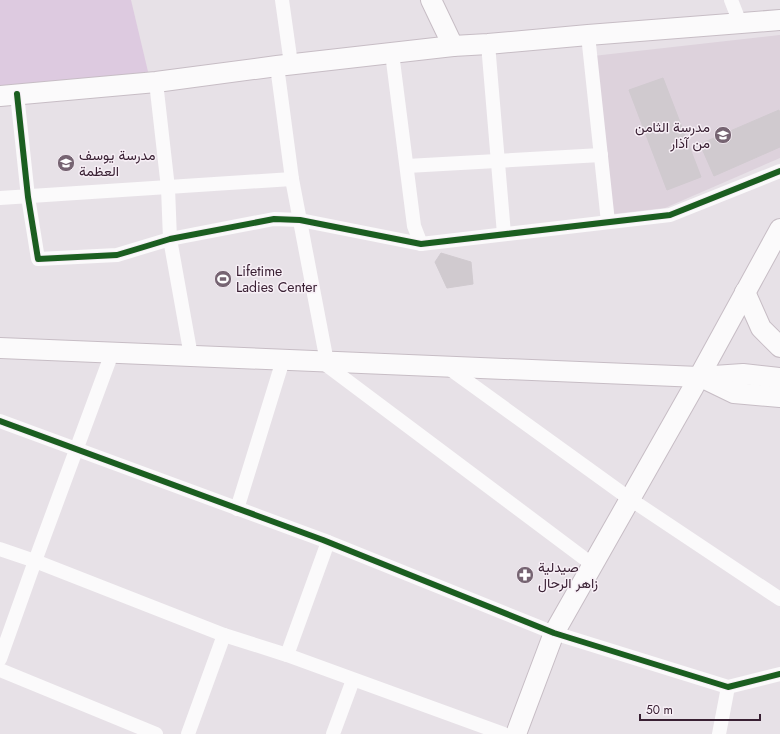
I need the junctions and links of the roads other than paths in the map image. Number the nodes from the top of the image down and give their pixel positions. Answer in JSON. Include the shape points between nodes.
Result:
{"nodes":[{"id":1,"x":282,"y":0,"type":"edge"},
{"id":2,"x":431,"y":0,"type":"edge"},
{"id":3,"x":731,"y":0,"type":"edge"},
{"id":4,"x":780,"y":20,"type":"edge"},
{"id":5,"x":740,"y":23,"type":"junction"},
{"id":6,"x":588,"y":35,"type":"junction"},
{"id":7,"x":488,"y":44,"type":"junction"},
{"id":8,"x":452,"y":46,"type":"junction"},
{"id":9,"x":392,"y":53,"type":"junction"},
{"id":10,"x":284,"y":65,"type":"junction"},
{"id":11,"x":156,"y":82,"type":"junction"},
{"id":12,"x":8,"y":95,"type":"edge"},
{"id":13,"x":601,"y":154,"type":"junction"},
{"id":14,"x":498,"y":160,"type":"junction"},
{"id":15,"x":407,"y":166,"type":"junction"},
{"id":16,"x":780,"y":171,"type":"edge"},
{"id":17,"x":292,"y":179,"type":"junction"},
{"id":18,"x":168,"y":188,"type":"junction"},
{"id":19,"x":28,"y":197,"type":"junction"},
{"id":20,"x":0,"y":198,"type":"edge"},
{"id":21,"x":300,"y":220,"type":"junction"},
{"id":22,"x":608,"y":222,"type":"junction"},
{"id":23,"x":780,"y":229,"type":"edge"},
{"id":24,"x":504,"y":234,"type":"junction"},
{"id":25,"x":170,"y":239,"type":"junction"},
{"id":26,"x":421,"y":244,"type":"junction"},
{"id":27,"x":745,"y":292,"type":"junction"},
{"id":28,"x":780,"y":346,"type":"edge"},
{"id":29,"x":0,"y":348,"type":"edge"},
{"id":30,"x":112,"y":353,"type":"junction"},
{"id":31,"x":191,"y":356,"type":"junction"},
{"id":32,"x":284,"y":360,"type":"junction"},
{"id":33,"x":324,"y":361,"type":"junction"},
{"id":34,"x":446,"y":366,"type":"junction"},
{"id":35,"x":699,"y":377,"type":"junction"},
{"id":36,"x":780,"y":378,"type":"edge"},
{"id":37,"x":780,"y":397,"type":"edge"},
{"id":38,"x":0,"y":421,"type":"edge"},
{"id":39,"x":77,"y":449,"type":"junction"},
{"id":40,"x":630,"y":499,"type":"junction"},
{"id":41,"x":237,"y":509,"type":"junction"},
{"id":42,"x":328,"y":542,"type":"junction"},
{"id":43,"x":0,"y":548,"type":"edge"},
{"id":44,"x":35,"y":561,"type":"junction"},
{"id":45,"x":593,"y":564,"type":"junction"},
{"id":46,"x":780,"y":599,"type":"edge"},
{"id":47,"x":554,"y":633,"type":"junction"},
{"id":48,"x":224,"y":635,"type":"junction"},
{"id":49,"x":288,"y":655,"type":"junction"},
{"id":50,"x":0,"y":659,"type":"edge"},
{"id":51,"x":0,"y":670,"type":"edge"},
{"id":52,"x":780,"y":674,"type":"edge"},
{"id":53,"x":353,"y":680,"type":"junction"},
{"id":54,"x":728,"y":687,"type":"junction"},
{"id":55,"x":156,"y":734,"type":"edge"},
{"id":56,"x":188,"y":734,"type":"edge"},
{"id":57,"x":333,"y":734,"type":"edge"},
{"id":58,"x":504,"y":734,"type":"edge"},
{"id":59,"x":516,"y":734,"type":"edge"},
{"id":60,"x":719,"y":734,"type":"edge"}],
"edges":[{"from":1,"to":10,"type":"street"},
{"from":2,"to":8,"type":"main road"},
{"from":3,"to":5,"type":"street"},
{"from":4,"to":5,"type":"main road"},
{"from":5,"to":6,"type":"main road"},
{"from":6,"to":7,"type":"main road"},
{"from":6,"to":13,"type":"street"},
{"from":7,"to":8,"type":"main road"},
{"from":7,"to":14,"type":"street"},
{"from":8,"to":9,"type":"main road"},
{"from":9,"to":10,"type":"main road"},
{"from":9,"to":15,"type":"street"},
{"from":10,"to":11,"type":"main road"},
{"from":10,"to":17,"type":"street"},
{"from":11,"to":12,"type":"main road"},
{"from":11,"to":18,"type":"street"},
{"from":12,"to":19,"type":"street"},
{"from":13,"to":14,"type":"street"},
{"from":13,"to":22,"type":"street"},
{"from":14,"to":15,"type":"street"},
{"from":14,"to":24,"type":"street"},
{"from":15,"to":26,"type":"street","via":[[414,226]]},
{"from":16,"to":22,"type":"street","via":[[670,215]]},
{"from":17,"to":18,"type":"street"},
{"from":17,"to":21,"type":"street"},
{"from":18,"to":19,"type":"street"},
{"from":18,"to":25,"type":"street"},
{"from":19,"to":20,"type":"street"},
{"from":19,"to":25,"type":"street","via":[[38,259],[117,255]]},
{"from":21,"to":25,"type":"street","via":[[274,218]]},
{"from":21,"to":26,"type":"street"},
{"from":21,"to":33,"type":"street"},
{"from":22,"to":24,"type":"street"},
{"from":23,"to":27,"type":"main road"},
{"from":24,"to":26,"type":"street"},
{"from":25,"to":31,"type":"street"},
{"from":27,"to":28,"type":"main road","via":[[761,328]]},
{"from":27,"to":35,"type":"main road"},
{"from":29,"to":30,"type":"main road"},
{"from":30,"to":31,"type":"main road"},
{"from":30,"to":39,"type":"street"},
{"from":31,"to":32,"type":"main road"},
{"from":32,"to":33,"type":"main road"},
{"from":32,"to":41,"type":"street"},
{"from":33,"to":34,"type":"main road"},
{"from":33,"to":45,"type":"street"},
{"from":34,"to":35,"type":"main road"},
{"from":34,"to":40,"type":"street"},
{"from":35,"to":36,"type":"main road","via":[[743,374]]},
{"from":35,"to":37,"type":"main road","via":[[734,393]]},
{"from":35,"to":40,"type":"main road"},
{"from":38,"to":39,"type":"street"},
{"from":39,"to":41,"type":"street"},
{"from":39,"to":44,"type":"street"},
{"from":40,"to":45,"type":"main road"},
{"from":40,"to":46,"type":"street"},
{"from":41,"to":42,"type":"street"},
{"from":42,"to":47,"type":"street"},
{"from":42,"to":49,"type":"street"},
{"from":43,"to":44,"type":"street"},
{"from":44,"to":48,"type":"street"},
{"from":44,"to":50,"type":"street"},
{"from":45,"to":47,"type":"main road"},
{"from":47,"to":54,"type":"street"},
{"from":47,"to":59,"type":"main road"},
{"from":48,"to":49,"type":"street"},
{"from":48,"to":56,"type":"street"},
{"from":49,"to":53,"type":"street"},
{"from":51,"to":55,"type":"street"},
{"from":52,"to":54,"type":"street"},
{"from":53,"to":57,"type":"street"},
{"from":53,"to":58,"type":"street"},
{"from":54,"to":60,"type":"street"}]}
